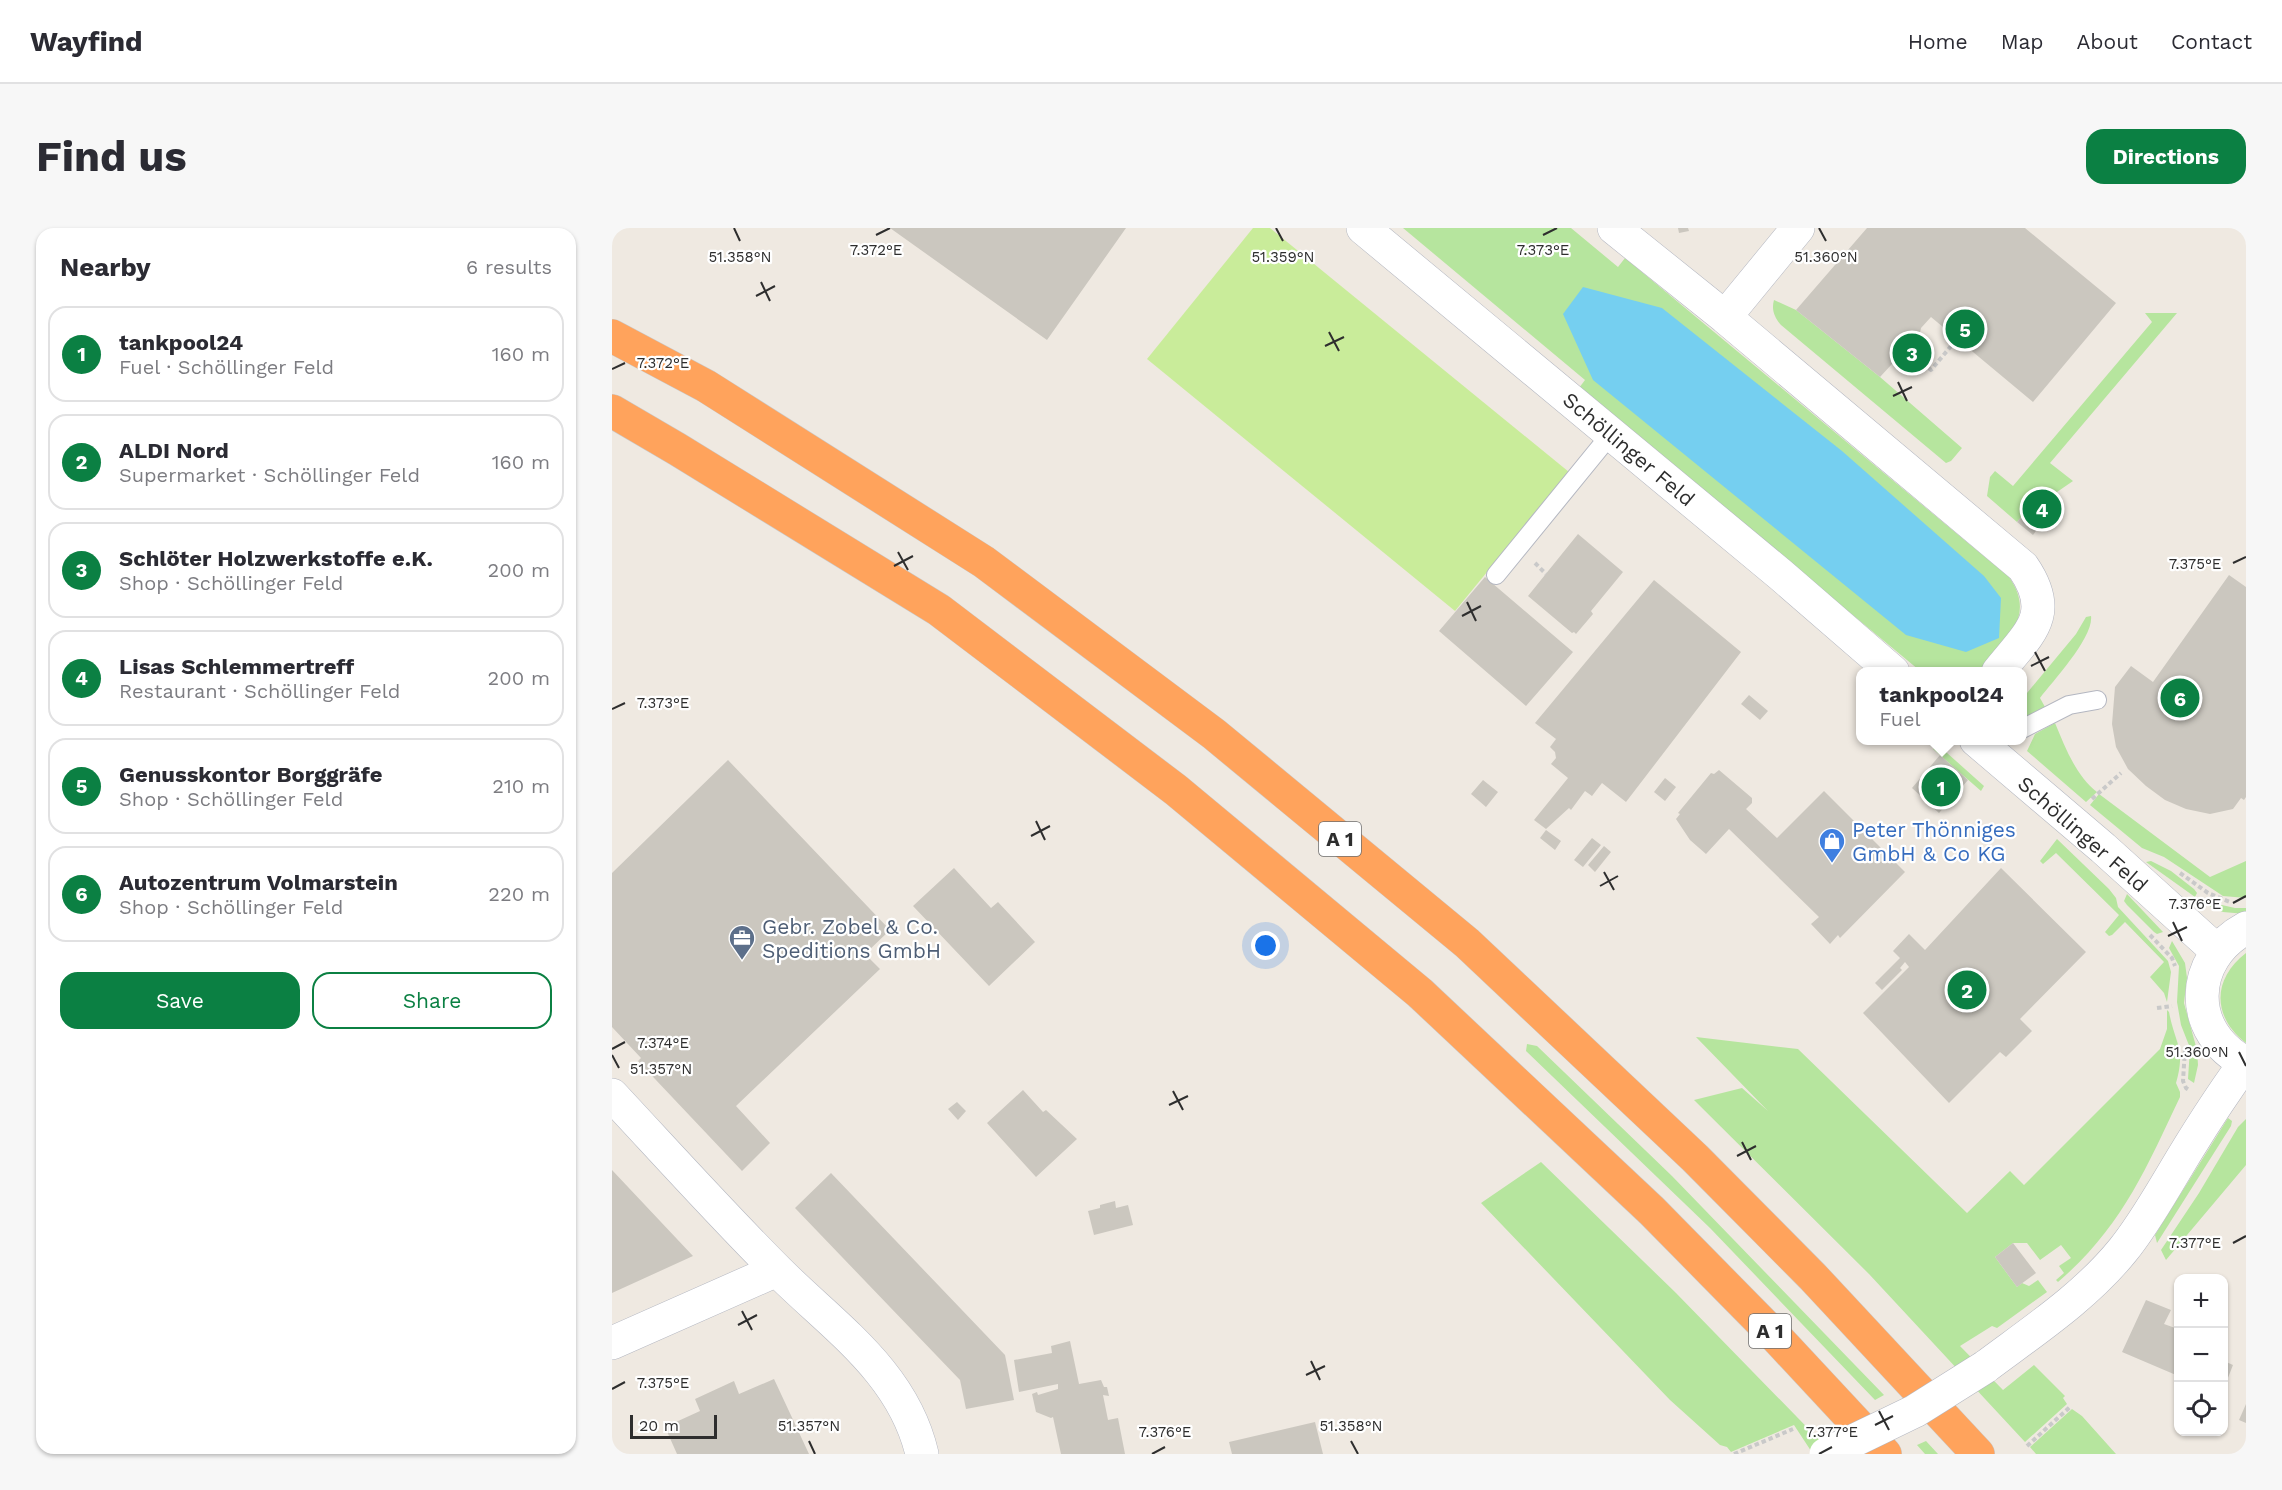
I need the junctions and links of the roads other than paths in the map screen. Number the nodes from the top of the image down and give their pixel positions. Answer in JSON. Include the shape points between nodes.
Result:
{"nodes":[{"id":1,"x":1363,"y":228,"type":"edge"},
{"id":2,"x":1614,"y":228,"type":"edge"},
{"id":3,"x":1798,"y":228,"type":"edge"},
{"id":4,"x":1725,"y":317,"type":"junction"},
{"id":5,"x":612,"y":336,"type":"edge"},
{"id":6,"x":612,"y":411,"type":"edge"},
{"id":7,"x":1611,"y":434,"type":"junction"},
{"id":8,"x":1496,"y":575,"type":"dead end"},
{"id":9,"x":1887,"y":667,"type":"edge"},
{"id":10,"x":2002,"y":667,"type":"edge"},
{"id":11,"x":2097,"y":700,"type":"dead end"},
{"id":12,"x":2027,"y":726,"type":"edge"},
{"id":13,"x":1990,"y":745,"type":"edge"},
{"id":14,"x":2246,"y":928,"type":"edge"},
{"id":15,"x":2217,"y":951,"type":"junction"},
{"id":16,"x":2246,"y":1063,"type":"edge"},
{"id":17,"x":612,"y":1095,"type":"edge"},
{"id":18,"x":777,"y":1270,"type":"junction"},
{"id":19,"x":612,"y":1343,"type":"edge"},
{"id":20,"x":922,"y":1454,"type":"edge"},
{"id":21,"x":1826,"y":1454,"type":"edge"},
{"id":22,"x":1885,"y":1454,"type":"edge"},
{"id":23,"x":1978,"y":1454,"type":"edge"}],
"edges":[{"from":1,"to":7,"type":"street","name":"Schöllinger Feld"},
{"from":2,"to":4,"type":"street"},
{"from":3,"to":4,"type":"street"},
{"from":4,"to":10,"type":"street","via":[[2023,567],[2039,598],[2038,613],[2032,629]]},
{"from":5,"to":23,"type":"highway","number":"A 1","via":[[706,386],[984,562],[1223,741],[1467,943],[1695,1158],[1813,1277]]},
{"from":6,"to":22,"type":"highway","number":"A 1","via":[[939,610],[1176,790],[1428,1001],[1652,1211]]},
{"from":7,"to":8,"type":"lane"},
{"from":7,"to":9,"type":"street","name":"Schöllinger Feld"},
{"from":11,"to":12,"type":"lane","via":[[2069,705]]},
{"from":13,"to":15,"type":"street","name":"Schöllinger Feld"},
{"from":14,"to":15,"type":"street"},
{"from":15,"to":16,"type":"street","via":[[2203,983],[2205,1019],[2220,1045]]},
{"from":16,"to":21,"type":"street","bridge":true,"via":[[2215,1104],[2153,1207],[2099,1277],[1984,1368],[1915,1411]]},
{"from":17,"to":18,"type":"street"},
{"from":18,"to":19,"type":"street"},
{"from":18,"to":20,"type":"street","via":[[889,1380],[907,1410]]}]}
